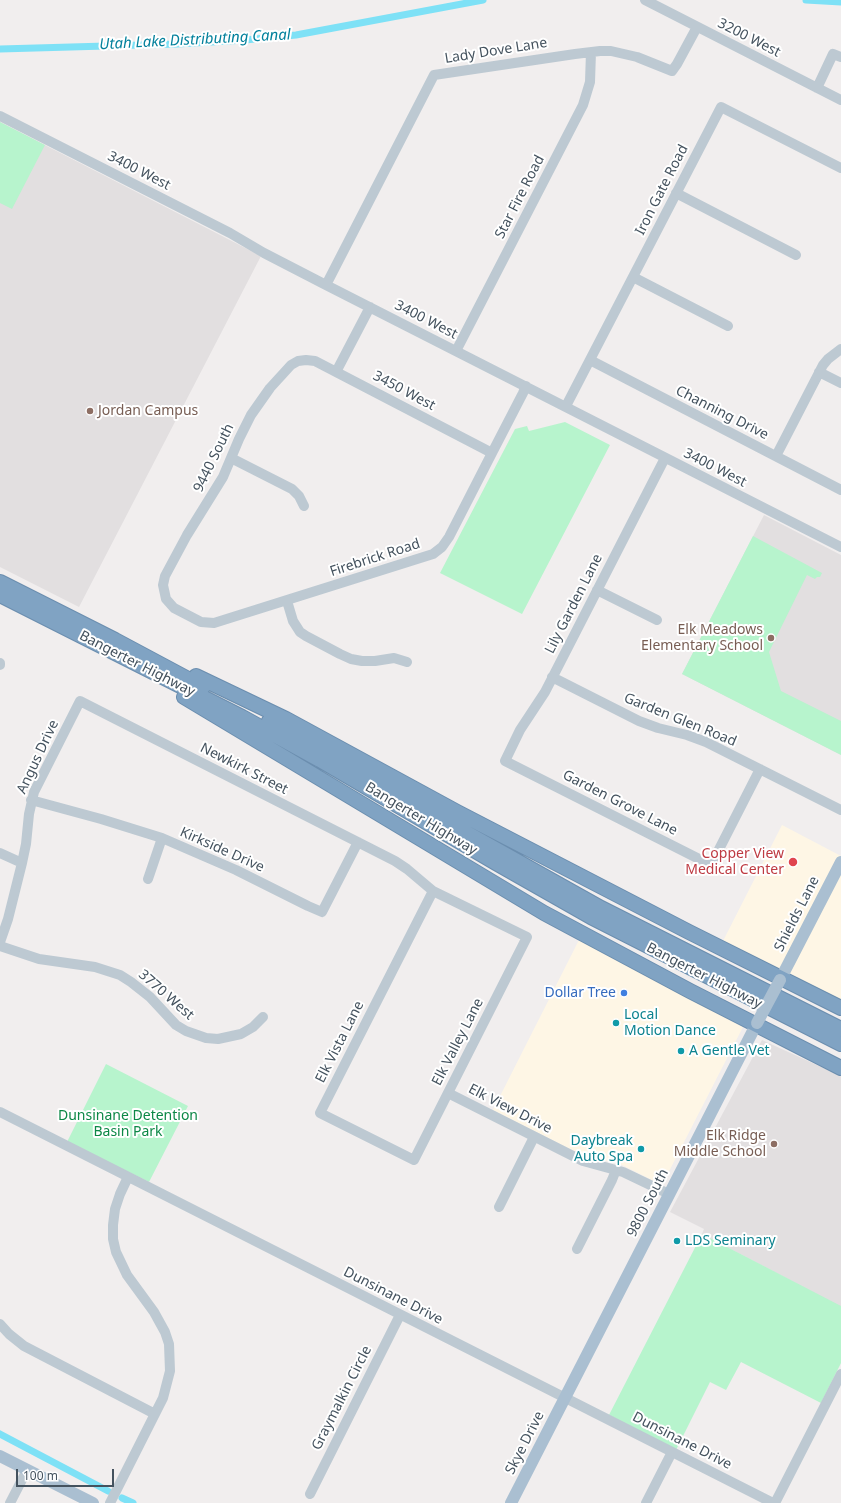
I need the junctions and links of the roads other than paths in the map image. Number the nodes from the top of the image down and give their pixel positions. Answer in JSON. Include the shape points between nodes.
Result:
{"nodes":[{"id":1,"x":645,"y":0,"type":"edge"},
{"id":2,"x":697,"y":27,"type":"junction"},
{"id":3,"x":591,"y":52,"type":"junction"},
{"id":4,"x":837,"y":55,"type":"edge"},
{"id":5,"x":817,"y":88,"type":"junction"},
{"id":6,"x":841,"y":100,"type":"edge"},
{"id":7,"x":0,"y":116,"type":"edge"},
{"id":8,"x":841,"y":168,"type":"edge"},
{"id":9,"x":676,"y":193,"type":"junction"},
{"id":10,"x":796,"y":255,"type":"dead end"},
{"id":11,"x":633,"y":277,"type":"junction"},
{"id":12,"x":326,"y":285,"type":"junction"},
{"id":13,"x":370,"y":307,"type":"junction"},
{"id":14,"x":728,"y":326,"type":"dead end"},
{"id":15,"x":841,"y":349,"type":"edge"},
{"id":16,"x":456,"y":351,"type":"junction"},
{"id":17,"x":302,"y":360,"type":"joint"},
{"id":18,"x":590,"y":360,"type":"junction"},
{"id":19,"x":336,"y":372,"type":"junction"},
{"id":20,"x":819,"y":372,"type":"junction"},
{"id":21,"x":841,"y":383,"type":"edge"},
{"id":22,"x":526,"y":386,"type":"junction"},
{"id":23,"x":566,"y":406,"type":"junction"},
{"id":24,"x":492,"y":453,"type":"junction"},
{"id":25,"x":776,"y":456,"type":"junction"},
{"id":26,"x":231,"y":458,"type":"junction"},
{"id":27,"x":665,"y":458,"type":"junction"},
{"id":28,"x":841,"y":490,"type":"edge"},
{"id":29,"x":304,"y":506,"type":"dead end"},
{"id":30,"x":841,"y":547,"type":"edge"},
{"id":31,"x":0,"y":582,"type":"edge"},
{"id":32,"x":597,"y":590,"type":"junction"},
{"id":33,"x":0,"y":595,"type":"edge"},
{"id":34,"x":287,"y":601,"type":"junction"},
{"id":35,"x":168,"y":602,"type":"joint"},
{"id":36,"x":657,"y":620,"type":"dead end"},
{"id":37,"x":110,"y":644,"type":"junction"},
{"id":38,"x":407,"y":662,"type":"dead end"},
{"id":39,"x":552,"y":677,"type":"junction"},
{"id":40,"x":80,"y":701,"type":"joint"},
{"id":41,"x":505,"y":761,"type":"joint"},
{"id":42,"x":760,"y":769,"type":"junction"},
{"id":43,"x":31,"y":800,"type":"junction"},
{"id":44,"x":841,"y":810,"type":"edge"},
{"id":45,"x":162,"y":838,"type":"junction"},
{"id":46,"x":358,"y":842,"type":"junction"},
{"id":47,"x":0,"y":854,"type":"edge"},
{"id":48,"x":841,"y":862,"type":"edge"},
{"id":49,"x":22,"y":863,"type":"junction"},
{"id":50,"x":148,"y":879,"type":"dead end"},
{"id":51,"x":433,"y":891,"type":"junction"},
{"id":52,"x":527,"y":938,"type":"joint"},
{"id":53,"x":0,"y":942,"type":"edge"},
{"id":54,"x":0,"y":946,"type":"edge"},
{"id":55,"x":780,"y":979,"type":"junction"},
{"id":56,"x":841,"y":1008,"type":"edge"},
{"id":57,"x":264,"y":1017,"type":"dead end"},
{"id":58,"x":757,"y":1024,"type":"junction"},
{"id":59,"x":841,"y":1029,"type":"edge"},
{"id":60,"x":841,"y":1044,"type":"edge"},
{"id":61,"x":841,"y":1068,"type":"edge"},
{"id":62,"x":448,"y":1093,"type":"junction"},
{"id":63,"x":0,"y":1112,"type":"edge"},
{"id":64,"x":534,"y":1137,"type":"junction"},
{"id":65,"x":414,"y":1160,"type":"joint"},
{"id":66,"x":616,"y":1170,"type":"junction"},
{"id":67,"x":128,"y":1177,"type":"junction"},
{"id":68,"x":669,"y":1194,"type":"junction"},
{"id":69,"x":499,"y":1207,"type":"dead end"},
{"id":70,"x":577,"y":1249,"type":"dead end"},
{"id":71,"x":400,"y":1315,"type":"junction"},
{"id":72,"x":0,"y":1324,"type":"edge"},
{"id":73,"x":840,"y":1379,"type":"edge"},
{"id":74,"x":566,"y":1398,"type":"junction"},
{"id":75,"x":155,"y":1414,"type":"junction"},
{"id":76,"x":672,"y":1452,"type":"junction"},
{"id":77,"x":0,"y":1456,"type":"edge"},
{"id":78,"x":27,"y":1470,"type":"junction"},
{"id":79,"x":310,"y":1494,"type":"dead end"},
{"id":80,"x":10,"y":1503,"type":"edge"},
{"id":81,"x":93,"y":1503,"type":"edge"},
{"id":82,"x":110,"y":1503,"type":"edge"},
{"id":83,"x":511,"y":1503,"type":"edge"},
{"id":84,"x":646,"y":1503,"type":"edge"},
{"id":85,"x":774,"y":1503,"type":"edge"}],
"edges":[{"from":1,"to":2,"type":"street","name":"3200 West"},
{"from":2,"to":3,"type":"street","name":"Lady Dove Lane","via":[[672,71],[631,55]]},
{"from":2,"to":5,"type":"street","name":"3200 West"},
{"from":3,"to":12,"type":"street","name":"Lady Dove Lane","via":[[434,75]]},
{"from":3,"to":16,"type":"street","name":"Star Fire Road","via":[[590,82],[583,105]]},
{"from":4,"to":5,"type":"street"},
{"from":5,"to":6,"type":"street","name":"3200 West"},
{"from":7,"to":12,"type":"street","name":"3400 West"},
{"from":8,"to":9,"type":"street","name":"Iron Gate Road","via":[[721,107]]},
{"from":9,"to":10,"type":"street"},
{"from":9,"to":11,"type":"street","name":"Iron Gate Road"},
{"from":11,"to":14,"type":"street"},
{"from":11,"to":18,"type":"street","name":"Iron Gate Road"},
{"from":12,"to":13,"type":"street","name":"3400 West"},
{"from":13,"to":16,"type":"street","name":"3400 West"},
{"from":13,"to":19,"type":"street"},
{"from":15,"to":20,"type":"street","via":[[828,359]]},
{"from":16,"to":22,"type":"street","name":"3400 West"},
{"from":17,"to":19,"type":"street","name":"3450 West","via":[[315,361]]},
{"from":17,"to":26,"type":"street","name":"9440 South","via":[[291,366],[263,397],[244,427]]},
{"from":18,"to":23,"type":"street","name":"Iron Gate Road"},
{"from":18,"to":25,"type":"street","name":"Channing Drive"},
{"from":19,"to":24,"type":"street","name":"3450 West"},
{"from":20,"to":21,"type":"street"},
{"from":20,"to":25,"type":"street"},
{"from":22,"to":23,"type":"street","name":"3400 West"},
{"from":22,"to":24,"type":"street","name":"Firebrick Road"},
{"from":23,"to":27,"type":"street","name":"3400 West"},
{"from":24,"to":34,"type":"street","name":"Firebrick Road","via":[[449,537],[437,552]]},
{"from":25,"to":28,"type":"street","name":"Channing Drive"},
{"from":26,"to":29,"type":"street","via":[[292,490]]},
{"from":26,"to":35,"type":"street","name":"9440 South","via":[[165,576],[163,590]]},
{"from":27,"to":30,"type":"street","name":"3400 West"},
{"from":27,"to":32,"type":"street","name":"Lily Garden Lane"},
{"from":31,"to":37,"type":"highway","name":"Bangerter Highway"},
{"from":32,"to":36,"type":"street"},
{"from":32,"to":39,"type":"street","name":"Lily Garden Lane"},
{"from":33,"to":37,"type":"highway","name":"Bangerter Highway"},
{"from":34,"to":35,"type":"street","name":"Firebrick Road","via":[[211,624],[201,622],[174,608]]},
{"from":34,"to":38,"type":"street","via":[[293,621],[300,632],[340,654],[363,661],[394,658]]},
{"from":37,"to":55,"type":"highway","via":[[286,718],[457,812]]},
{"from":37,"to":58,"type":"highway","via":[[523,901]]},
{"from":37,"to":59,"type":"highway","name":"Bangerter Highway","via":[[319,748],[601,908]]},
{"from":37,"to":60,"type":"highway","name":"Bangerter Highway","via":[[275,735],[591,917]]},
{"from":39,"to":41,"type":"street","name":"Lily Garden Lane","via":[[520,730]]},
{"from":39,"to":42,"type":"street","name":"Garden Glen Road","via":[[639,721],[697,738]]},
{"from":40,"to":43,"type":"street","name":"Angus Drive","via":[[37,783]]},
{"from":40,"to":46,"type":"street","name":"Newkirk Street"},
{"from":41,"to":42,"type":"street","name":"Garden Grove Lane","via":[[711,866]]},
{"from":42,"to":44,"type":"street","name":"Garden Glen Road"},
{"from":43,"to":45,"type":"street","name":"Kirkside Drive"},
{"from":43,"to":49,"type":"street","name":"Angus Drive"},
{"from":45,"to":46,"type":"street","name":"Kirkside Drive","via":[[236,870],[322,912]]},
{"from":45,"to":50,"type":"street"},
{"from":46,"to":51,"type":"street","name":"Newkirk Street","via":[[395,861]]},
{"from":47,"to":49,"type":"street"},
{"from":48,"to":55,"type":"main road","name":"Shields Lane"},
{"from":49,"to":53,"type":"street","name":"Angus Drive"},
{"from":51,"to":52,"type":"street","name":"Newkirk Street"},
{"from":51,"to":65,"type":"street","name":"Elk Vista Lane","via":[[320,1113]]},
{"from":52,"to":62,"type":"street","name":"Elk Valley Lane"},
{"from":54,"to":57,"type":"street","name":"3770 West","via":[[39,959],[95,967],[120,975],[146,993],[176,1025],[206,1038],[229,1038],[241,1034]]},
{"from":55,"to":56,"type":"highway"},
{"from":55,"to":58,"type":"main road","name":"9800 South","bridge":true},
{"from":58,"to":61,"type":"highway"},
{"from":58,"to":68,"type":"main road","name":"9800 South"},
{"from":62,"to":64,"type":"street","name":"Elk View Drive"},
{"from":62,"to":65,"type":"street","name":"Elk Valley Lane"},
{"from":63,"to":67,"type":"street","name":"Dunsinane Drive"},
{"from":64,"to":66,"type":"street","name":"Elk View Drive","via":[[583,1161]]},
{"from":64,"to":69,"type":"street"},
{"from":66,"to":68,"type":"street","name":"Elk View Drive"},
{"from":66,"to":70,"type":"street"},
{"from":67,"to":71,"type":"street","name":"Dunsinane Drive"},
{"from":67,"to":75,"type":"street","via":[[115,1209],[113,1239],[121,1264],[160,1322],[168,1344],[168,1385]]},
{"from":68,"to":74,"type":"main road","name":"9800 South"},
{"from":71,"to":74,"type":"street","name":"Dunsinane Drive"},
{"from":71,"to":79,"type":"street","name":"Graymalkin Circle"},
{"from":72,"to":75,"type":"street","via":[[24,1346]]},
{"from":73,"to":85,"type":"street"},
{"from":74,"to":76,"type":"street","name":"Dunsinane Drive"},
{"from":74,"to":83,"type":"main road","name":"Skye Drive"},
{"from":75,"to":82,"type":"street"},
{"from":76,"to":84,"type":"street"},
{"from":76,"to":85,"type":"street","name":"Dunsinane Drive"},
{"from":77,"to":78,"type":"main road"},
{"from":78,"to":80,"type":"street"},
{"from":78,"to":81,"type":"main road"}]}
